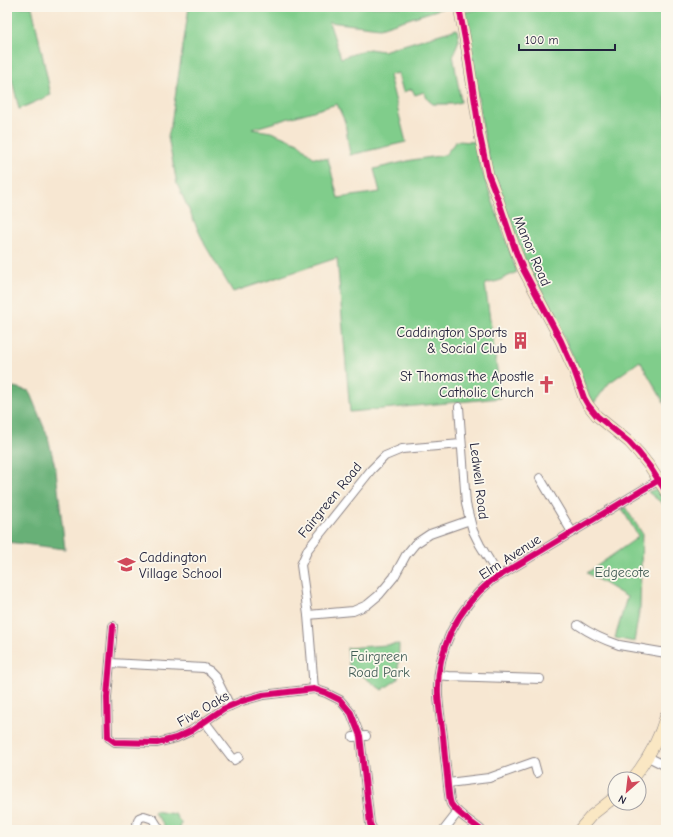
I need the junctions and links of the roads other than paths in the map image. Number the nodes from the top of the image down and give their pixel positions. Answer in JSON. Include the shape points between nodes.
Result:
{"nodes":[{"id":1,"x":459,"y":7,"type":"edge"},
{"id":2,"x":458,"y":407,"type":"dead end"},
{"id":3,"x":461,"y":444,"type":"junction"},
{"id":4,"x":540,"y":478,"type":"dead end"},
{"id":5,"x":659,"y":480,"type":"junction"},
{"id":6,"x":666,"y":492,"type":"edge"},
{"id":7,"x":470,"y":520,"type":"junction"},
{"id":8,"x":572,"y":532,"type":"junction"},
{"id":9,"x":499,"y":576,"type":"junction"},
{"id":10,"x":308,"y":615,"type":"junction"},
{"id":11,"x":578,"y":625,"type":"dead end"},
{"id":12,"x":113,"y":626,"type":"dead end"},
{"id":13,"x":666,"y":653,"type":"edge"},
{"id":14,"x":110,"y":663,"type":"junction"},
{"id":15,"x":439,"y":675,"type":"junction"},
{"id":16,"x":540,"y":680,"type":"dead end"},
{"id":17,"x":314,"y":690,"type":"junction"},
{"id":18,"x":230,"y":706,"type":"junction"},
{"id":19,"x":666,"y":715,"type":"edge"},
{"id":20,"x":205,"y":722,"type":"junction"},
{"id":21,"x":648,"y":757,"type":"junction"},
{"id":22,"x":234,"y":760,"type":"dead end"},
{"id":23,"x":666,"y":766,"type":"edge"},
{"id":24,"x":638,"y":771,"type":"edge"},
{"id":25,"x":537,"y":773,"type":"dead end"},
{"id":26,"x":448,"y":783,"type":"junction"},
{"id":27,"x":607,"y":803,"type":"edge"},
{"id":28,"x":458,"y":812,"type":"junction"},
{"id":29,"x":137,"y":830,"type":"edge"},
{"id":30,"x":160,"y":830,"type":"edge"},
{"id":31,"x":373,"y":830,"type":"edge"},
{"id":32,"x":444,"y":830,"type":"edge"},
{"id":33,"x":481,"y":830,"type":"edge"},
{"id":34,"x":579,"y":830,"type":"edge"}],
"edges":[{"from":1,"to":5,"type":"street","name":"Manor Road","via":[[488,174],[523,269],[561,341],[588,405],[639,453]]},
{"from":2,"to":3,"type":"street","name":"Ledwell Road"},
{"from":3,"to":7,"type":"street","name":"Ledwell Road","via":[[466,504]]},
{"from":3,"to":10,"type":"street","name":"Fairgreen Road","via":[[402,449],[385,456],[371,470],[308,550],[301,565]]},
{"from":4,"to":8,"type":"street"},
{"from":5,"to":6,"type":"street","name":"Manor Road"},
{"from":5,"to":8,"type":"street","name":"Elm Avenue"},
{"from":7,"to":9,"type":"street","name":"Ledwell Road","via":[[480,545]]},
{"from":7,"to":10,"type":"street","via":[[430,534],[416,544],[394,577],[367,605],[353,611]]},
{"from":8,"to":9,"type":"street","name":"Elm Avenue"},
{"from":9,"to":15,"type":"street","name":"Elm Avenue","via":[[474,597],[458,618],[446,643]]},
{"from":10,"to":17,"type":"street","name":"Fairgreen Road"},
{"from":11,"to":13,"type":"street","via":[[619,645]]},
{"from":12,"to":14,"type":"street","name":"Five Oaks"},
{"from":14,"to":18,"type":"street","name":"Five Oaks","via":[[204,668],[215,676]]},
{"from":14,"to":20,"type":"street","name":"Five Oaks","via":[[105,739],[115,742],[157,743],[176,738]]},
{"from":15,"to":16,"type":"street"},
{"from":15,"to":26,"type":"street","name":"Elm Avenue","via":[[438,695]]},
{"from":17,"to":18,"type":"street","name":"Five Oaks","via":[[262,695]]},
{"from":17,"to":31,"type":"street","via":[[340,700],[351,714],[359,736],[370,824]]},
{"from":18,"to":20,"type":"street","name":"Five Oaks"},
{"from":19,"to":21,"type":"street","via":[[658,739]]},
{"from":20,"to":22,"type":"street","name":"Five Oaks"},
{"from":21,"to":23,"type":"street"},
{"from":21,"to":24,"type":"street"},
{"from":25,"to":26,"type":"street","via":[[534,762],[489,778]]},
{"from":26,"to":28,"type":"street","name":"Elm Avenue","via":[[450,802]]},
{"from":27,"to":34,"type":"street"},
{"from":28,"to":32,"type":"street"},
{"from":28,"to":33,"type":"street","name":"Elm Avenue"},
{"from":29,"to":30,"type":"street","via":[[137,824],[144,816],[153,819]]}]}
